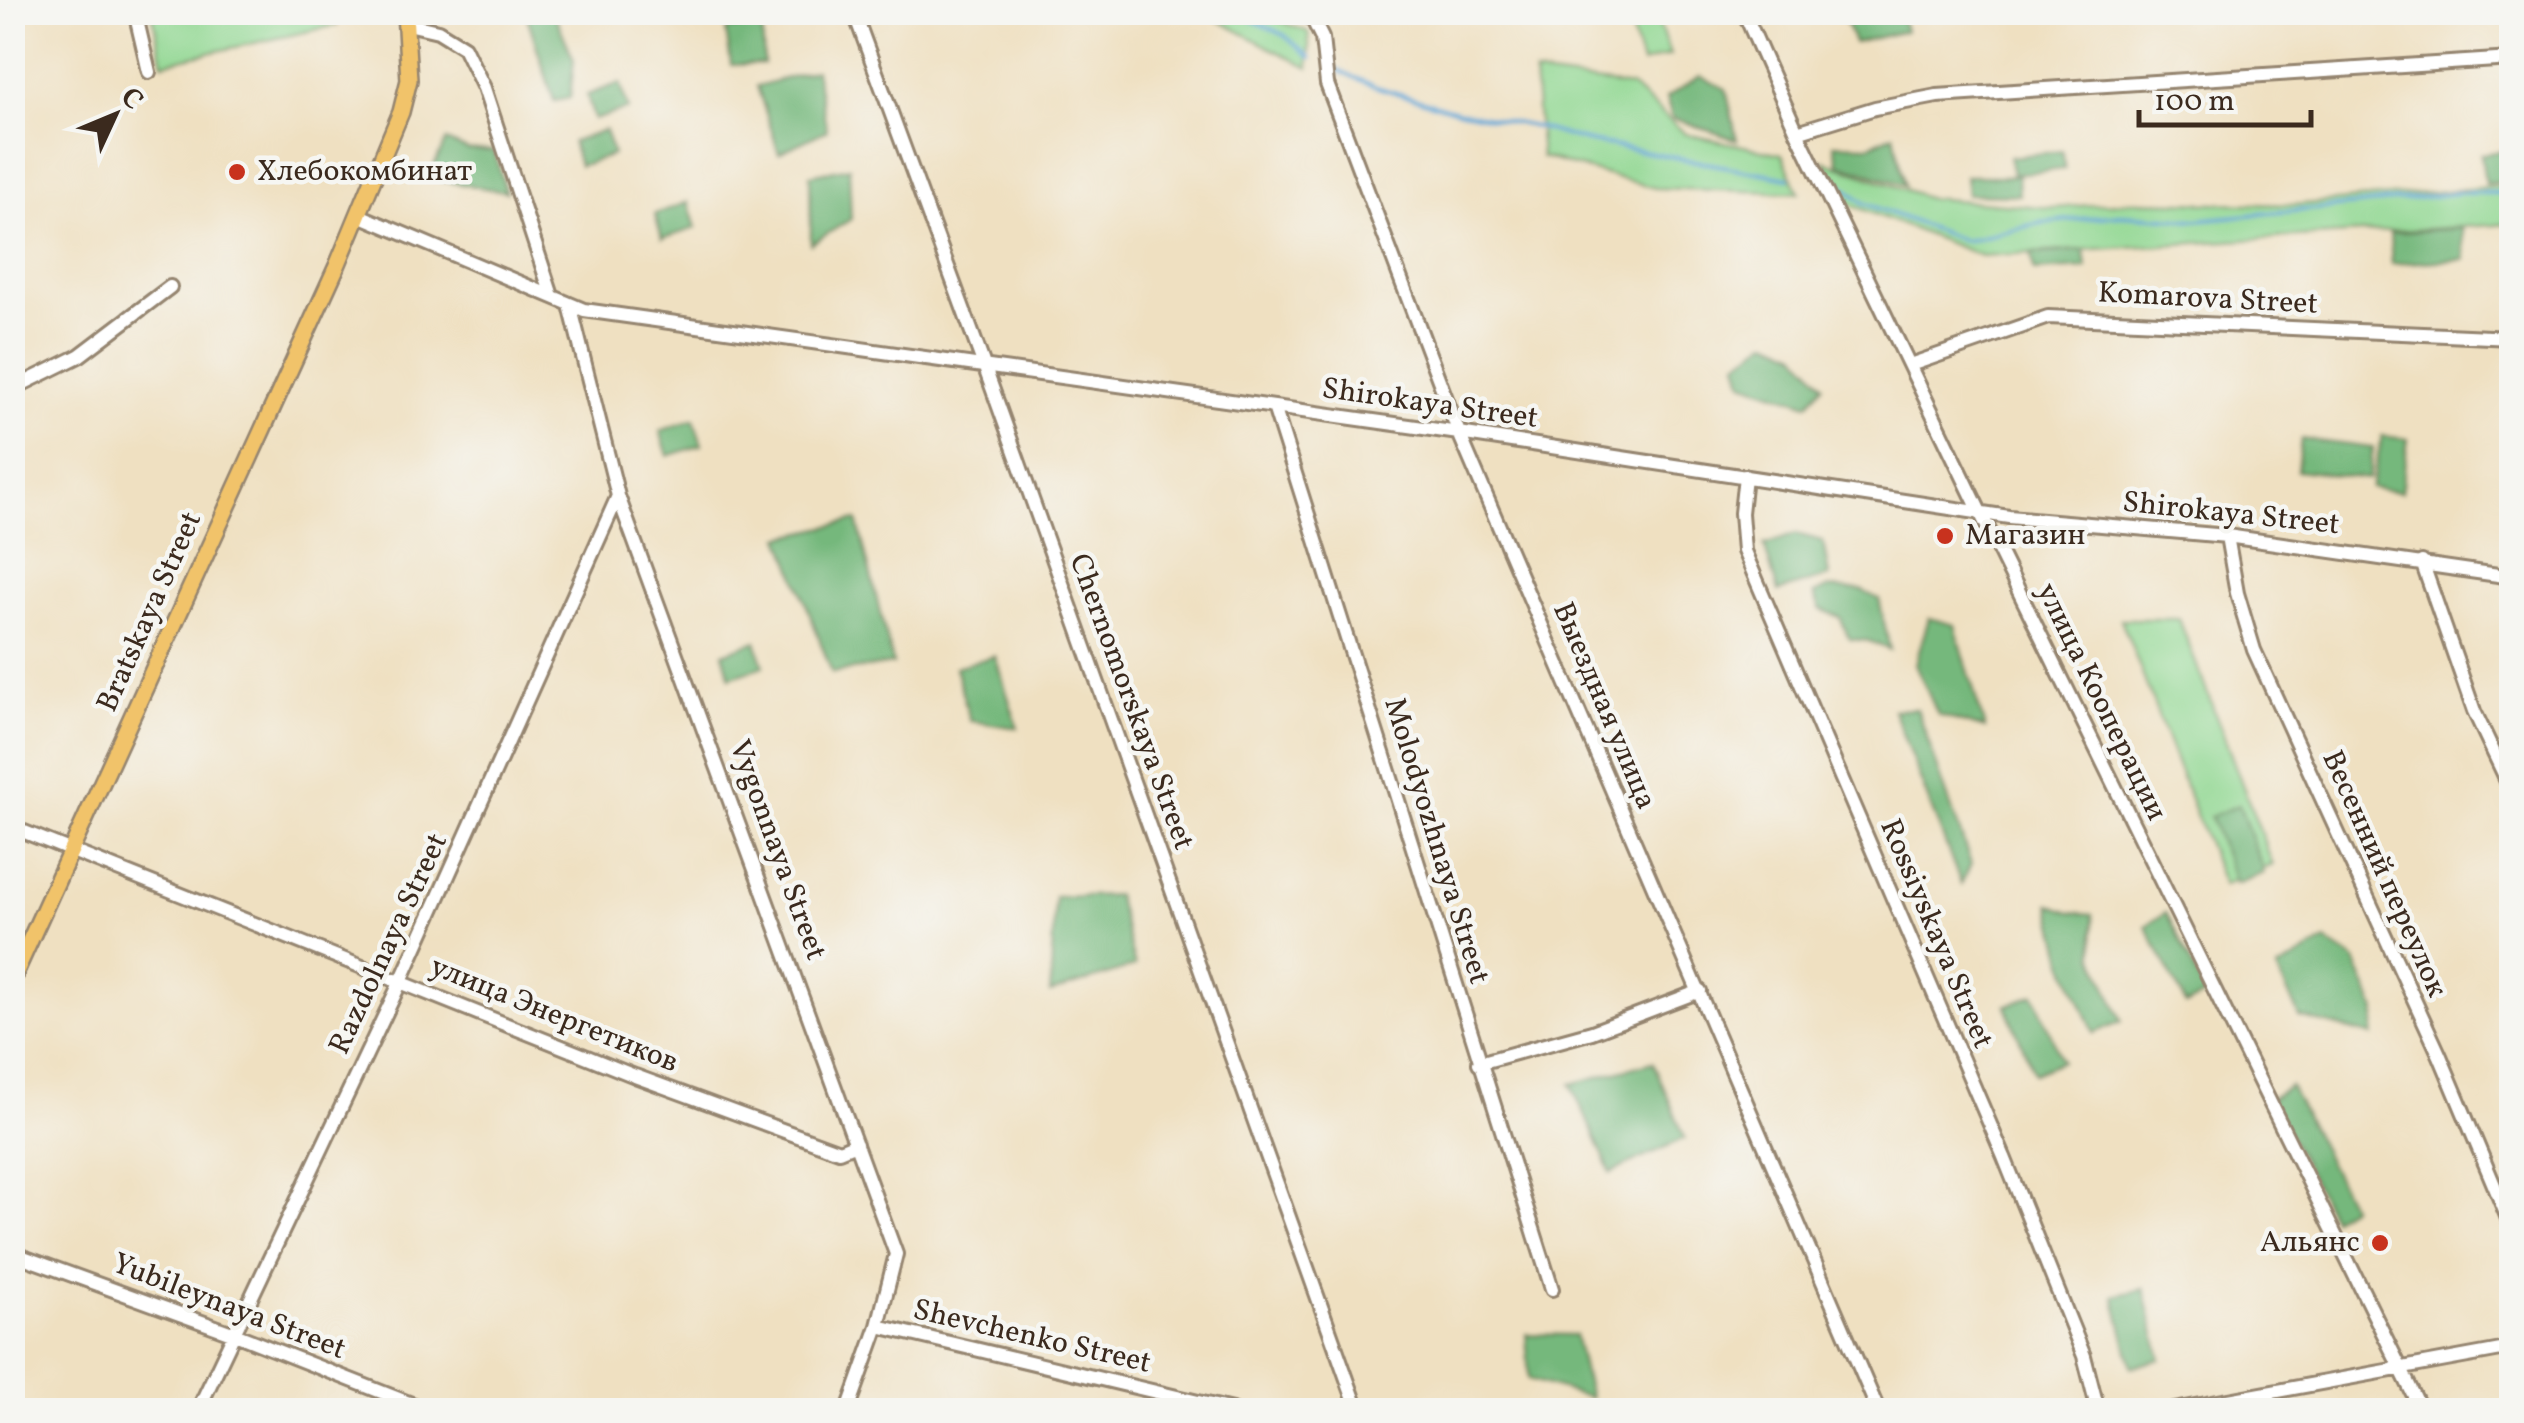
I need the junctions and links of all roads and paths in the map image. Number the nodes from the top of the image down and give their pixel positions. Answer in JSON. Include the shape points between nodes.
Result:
{"nodes":[{"id":1,"x":135,"y":12,"type":"edge"},
{"id":2,"x":854,"y":12,"type":"edge"},
{"id":3,"x":1309,"y":12,"type":"edge"},
{"id":4,"x":1744,"y":12,"type":"edge"},
{"id":5,"x":407,"y":18,"type":"edge"},
{"id":6,"x":2512,"y":59,"type":"edge"},
{"id":7,"x":149,"y":72,"type":"dead end"},
{"id":8,"x":1797,"y":132,"type":"junction"},
{"id":9,"x":358,"y":215,"type":"junction"},
{"id":10,"x":170,"y":287,"type":"dead end"},
{"id":11,"x":552,"y":296,"type":"junction"},
{"id":12,"x":570,"y":305,"type":"junction"},
{"id":13,"x":2512,"y":338,"type":"edge"},
{"id":14,"x":1910,"y":365,"type":"junction"},
{"id":15,"x":986,"y":368,"type":"junction"},
{"id":16,"x":12,"y":388,"type":"edge"},
{"id":17,"x":1274,"y":407,"type":"junction"},
{"id":18,"x":1459,"y":433,"type":"junction"},
{"id":19,"x":1745,"y":476,"type":"junction"},
{"id":20,"x":618,"y":496,"type":"junction"},
{"id":21,"x":1980,"y":512,"type":"junction"},
{"id":22,"x":2227,"y":536,"type":"junction"},
{"id":23,"x":2422,"y":562,"type":"junction"},
{"id":24,"x":2512,"y":577,"type":"edge"},
{"id":25,"x":2512,"y":791,"type":"edge"},
{"id":26,"x":12,"y":827,"type":"edge"},
{"id":27,"x":72,"y":850,"type":"junction"},
{"id":28,"x":12,"y":980,"type":"edge"},
{"id":29,"x":401,"y":981,"type":"junction"},
{"id":30,"x":1700,"y":991,"type":"junction"},
{"id":31,"x":1479,"y":1064,"type":"junction"},
{"id":32,"x":856,"y":1144,"type":"junction"},
{"id":33,"x":2512,"y":1228,"type":"edge"},
{"id":34,"x":12,"y":1253,"type":"edge"},
{"id":35,"x":1552,"y":1289,"type":"dead end"},
{"id":36,"x":878,"y":1326,"type":"junction"},
{"id":37,"x":232,"y":1333,"type":"junction"},
{"id":38,"x":2512,"y":1348,"type":"edge"},
{"id":39,"x":2400,"y":1371,"type":"junction"},
{"id":40,"x":1222,"y":1409,"type":"edge"},
{"id":41,"x":198,"y":1410,"type":"edge"},
{"id":42,"x":427,"y":1410,"type":"edge"},
{"id":43,"x":848,"y":1410,"type":"edge"},
{"id":44,"x":1357,"y":1410,"type":"edge"},
{"id":45,"x":1878,"y":1410,"type":"edge"},
{"id":46,"x":2098,"y":1410,"type":"edge"},
{"id":47,"x":2174,"y":1410,"type":"edge"},
{"id":48,"x":2421,"y":1410,"type":"edge"}],
"edges":[{"from":1,"to":7,"type":"street"},
{"from":2,"to":15,"type":"street","name":"Chernomorskaya Street"},
{"from":3,"to":18,"type":"street","name":"Выездная улица","via":[[1322,38],[1327,84]]},
{"from":4,"to":8,"type":"street","name":"улица Кооперации"},
{"from":5,"to":9,"type":"main road","via":[[409,80]]},
{"from":5,"to":11,"type":"street","via":[[464,47],[484,88]]},
{"from":6,"to":8,"type":"street","via":[[1937,96]]},
{"from":8,"to":14,"type":"street","name":"улица Кооперации"},
{"from":9,"to":11,"type":"street","name":"Shirokaya Street"},
{"from":9,"to":27,"type":"main road","name":"Bratskaya Street"},
{"from":10,"to":16,"type":"street","via":[[79,356]]},
{"from":11,"to":12,"type":"street","name":"Shirokaya Street"},
{"from":12,"to":15,"type":"street","name":"Shirokaya Street"},
{"from":12,"to":20,"type":"street","name":"Vygonnaya Street"},
{"from":13,"to":14,"type":"street","name":"Komarova Street","via":[[2048,317]]},
{"from":14,"to":21,"type":"street","name":"улица Кооперации"},
{"from":15,"to":17,"type":"street","name":"Shirokaya Street"},
{"from":15,"to":44,"type":"street","name":"Chernomorskaya Street"},
{"from":17,"to":18,"type":"street","name":"Shirokaya Street"},
{"from":17,"to":31,"type":"street","name":"Molodyozhnaya Street"},
{"from":18,"to":19,"type":"street","name":"Shirokaya Street"},
{"from":18,"to":30,"type":"street","name":"Выездная улица"},
{"from":19,"to":21,"type":"street","name":"Shirokaya Street"},
{"from":19,"to":46,"type":"street","name":"Rossiyskaya Street","via":[[1744,551],[2031,1222]]},
{"from":20,"to":29,"type":"street","name":"Razdolnaya Street"},
{"from":20,"to":32,"type":"street","name":"Vygonnaya Street"},
{"from":21,"to":22,"type":"street","name":"Shirokaya Street"},
{"from":21,"to":39,"type":"street","name":"улица Кооперации"},
{"from":22,"to":23,"type":"street","name":"Shirokaya Street"},
{"from":22,"to":33,"type":"street","name":"Весенний переулок","via":[[2254,650]]},
{"from":23,"to":24,"type":"street","name":"Shirokaya Street"},
{"from":23,"to":25,"type":"street","via":[[2474,711]]},
{"from":26,"to":27,"type":"street","name":"улица Энергетиков"},
{"from":27,"to":28,"type":"main road","name":"Bratskaya Street"},
{"from":27,"to":29,"type":"street","name":"улица Энергетиков"},
{"from":29,"to":32,"type":"street","name":"улица Энергетиков","via":[[839,1151]]},
{"from":29,"to":37,"type":"street","name":"Razdolnaya Street"},
{"from":30,"to":31,"type":"street","via":[[1592,1032]]},
{"from":30,"to":45,"type":"street","name":"Выездная улица"},
{"from":31,"to":35,"type":"street","name":"Molodyozhnaya Street"},
{"from":32,"to":36,"type":"street","name":"Vygonnaya Street","via":[[896,1254]]},
{"from":34,"to":37,"type":"street","name":"Yubileynaya Street"},
{"from":36,"to":40,"type":"street","name":"Shevchenko Street"},
{"from":36,"to":43,"type":"street","name":"Vygonnaya Street"},
{"from":37,"to":41,"type":"street","name":"Razdolnaya Street"},
{"from":37,"to":42,"type":"street","name":"Yubileynaya Street"},
{"from":38,"to":39,"type":"street"},
{"from":39,"to":47,"type":"street"},
{"from":39,"to":48,"type":"street","name":"улица Кооперации"}]}
